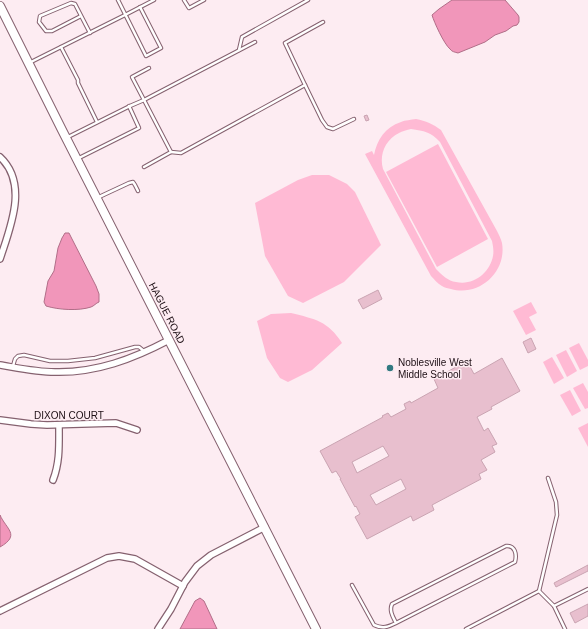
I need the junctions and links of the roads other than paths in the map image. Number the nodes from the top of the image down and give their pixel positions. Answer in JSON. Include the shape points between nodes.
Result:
{"nodes":[{"id":1,"x":118,"y":0,"type":"edge"},
{"id":2,"x":154,"y":0,"type":"edge"},
{"id":3,"x":184,"y":0,"type":"edge"},
{"id":4,"x":204,"y":0,"type":"edge"},
{"id":5,"x":308,"y":0,"type":"edge"},
{"id":6,"x":146,"y":2,"type":"edge"},
{"id":7,"x":0,"y":6,"type":"edge"},
{"id":8,"x":140,"y":7,"type":"junction"},
{"id":9,"x":125,"y":15,"type":"junction"},
{"id":10,"x":81,"y":16,"type":"junction"},
{"id":11,"x":323,"y":22,"type":"dead end"},
{"id":12,"x":90,"y":33,"type":"junction"},
{"id":13,"x":255,"y":42,"type":"dead end"},
{"id":14,"x":61,"y":47,"type":"junction"},
{"id":15,"x":239,"y":50,"type":"junction"},
{"id":16,"x":29,"y":63,"type":"junction"},
{"id":17,"x":150,"y":68,"type":"dead end"},
{"id":18,"x":305,"y":85,"type":"junction"},
{"id":19,"x":144,"y":100,"type":"junction"},
{"id":20,"x":129,"y":106,"type":"junction"},
{"id":21,"x":354,"y":119,"type":"dead end"},
{"id":22,"x":97,"y":122,"type":"junction"},
{"id":23,"x":66,"y":138,"type":"junction"},
{"id":24,"x":170,"y":152,"type":"junction"},
{"id":25,"x":0,"y":157,"type":"edge"},
{"id":26,"x":76,"y":159,"type":"junction"},
{"id":27,"x":144,"y":167,"type":"dead end"},
{"id":28,"x":138,"y":191,"type":"dead end"},
{"id":29,"x":97,"y":198,"type":"junction"},
{"id":30,"x":0,"y":260,"type":"edge"},
{"id":31,"x":169,"y":340,"type":"junction"},
{"id":32,"x":144,"y":352,"type":"junction"},
{"id":33,"x":0,"y":365,"type":"edge"},
{"id":34,"x":12,"y":367,"type":"junction"},
{"id":35,"x":0,"y":420,"type":"edge"},
{"id":36,"x":59,"y":425,"type":"junction"},
{"id":37,"x":137,"y":430,"type":"dead end"},
{"id":38,"x":548,"y":478,"type":"dead end"},
{"id":39,"x":53,"y":480,"type":"dead end"},
{"id":40,"x":265,"y":527,"type":"junction"},
{"id":41,"x":352,"y":585,"type":"dead end"},
{"id":42,"x":183,"y":586,"type":"junction"},
{"id":43,"x":588,"y":589,"type":"edge"},
{"id":44,"x":538,"y":591,"type":"junction"},
{"id":45,"x":554,"y":606,"type":"junction"},
{"id":46,"x":0,"y":611,"type":"edge"},
{"id":47,"x":396,"y":623,"type":"junction"},
{"id":48,"x":158,"y":629,"type":"edge"},
{"id":49,"x":316,"y":629,"type":"edge"},
{"id":50,"x":466,"y":629,"type":"edge"},
{"id":51,"x":566,"y":629,"type":"edge"}],
"edges":[{"from":1,"to":9,"type":"lane"},
{"from":2,"to":6,"type":"lane"},
{"from":3,"to":4,"type":"lane","via":[[189,8]]},
{"from":5,"to":15,"type":"lane","via":[[242,37]]},
{"from":6,"to":8,"type":"lane"},
{"from":7,"to":16,"type":"main road","name":"HAGUE ROAD"},
{"from":8,"to":9,"type":"lane"},
{"from":8,"to":9,"type":"lane","via":[[161,48],[146,56]]},
{"from":9,"to":12,"type":"lane"},
{"from":10,"to":10,"type":"lane","via":[[75,4],[71,3],[40,16],[39,22],[46,31],[52,31]]},
{"from":10,"to":12,"type":"lane"},
{"from":11,"to":18,"type":"lane","via":[[285,43]]},
{"from":12,"to":14,"type":"lane"},
{"from":13,"to":15,"type":"lane"},
{"from":14,"to":16,"type":"lane"},
{"from":14,"to":22,"type":"lane"},
{"from":15,"to":19,"type":"lane"},
{"from":16,"to":23,"type":"main road","name":"HAGUE ROAD"},
{"from":17,"to":19,"type":"lane","via":[[132,77]]},
{"from":18,"to":21,"type":"lane","via":[[327,127],[338,128]]},
{"from":18,"to":24,"type":"lane","via":[[180,152]]},
{"from":19,"to":20,"type":"lane"},
{"from":19,"to":24,"type":"lane"},
{"from":20,"to":22,"type":"lane"},
{"from":20,"to":26,"type":"lane","via":[[139,128]]},
{"from":22,"to":23,"type":"lane"},
{"from":23,"to":26,"type":"main road","name":"HAGUE ROAD"},
{"from":24,"to":27,"type":"lane"},
{"from":25,"to":30,"type":"street","via":[[11,172],[16,196]]},
{"from":26,"to":29,"type":"main road","name":"HAGUE ROAD"},
{"from":28,"to":29,"type":"lane","via":[[133,182]]},
{"from":29,"to":31,"type":"main road","name":"HAGUE ROAD"},
{"from":31,"to":32,"type":"street"},
{"from":31,"to":40,"type":"main road","name":"HAGUE ROAD"},
{"from":32,"to":34,"type":"street","via":[[100,368],[75,371],[54,372]]},
{"from":32,"to":34,"type":"lane","via":[[139,347],[134,347],[95,358],[68,361],[50,361],[24,355],[15,359]]},
{"from":33,"to":34,"type":"street"},
{"from":35,"to":36,"type":"street","name":"DIXON COURT"},
{"from":36,"to":37,"type":"street","name":"DIXON COURT","via":[[116,424]]},
{"from":36,"to":39,"type":"street","via":[[58,468]]},
{"from":38,"to":44,"type":"lane","via":[[556,502],[556,515]]},
{"from":40,"to":42,"type":"street","via":[[204,560]]},
{"from":40,"to":49,"type":"main road","name":"HAGUE ROAD"},
{"from":41,"to":47,"type":"lane","via":[[374,625],[387,628]]},
{"from":42,"to":46,"type":"street","via":[[134,559],[119,556],[107,558]]},
{"from":42,"to":48,"type":"street"},
{"from":43,"to":45,"type":"lane"},
{"from":44,"to":45,"type":"lane"},
{"from":44,"to":50,"type":"lane"},
{"from":45,"to":51,"type":"lane"},
{"from":47,"to":47,"type":"lane","via":[[515,562],[516,552],[513,547],[506,546],[392,604],[391,613]]}]}
